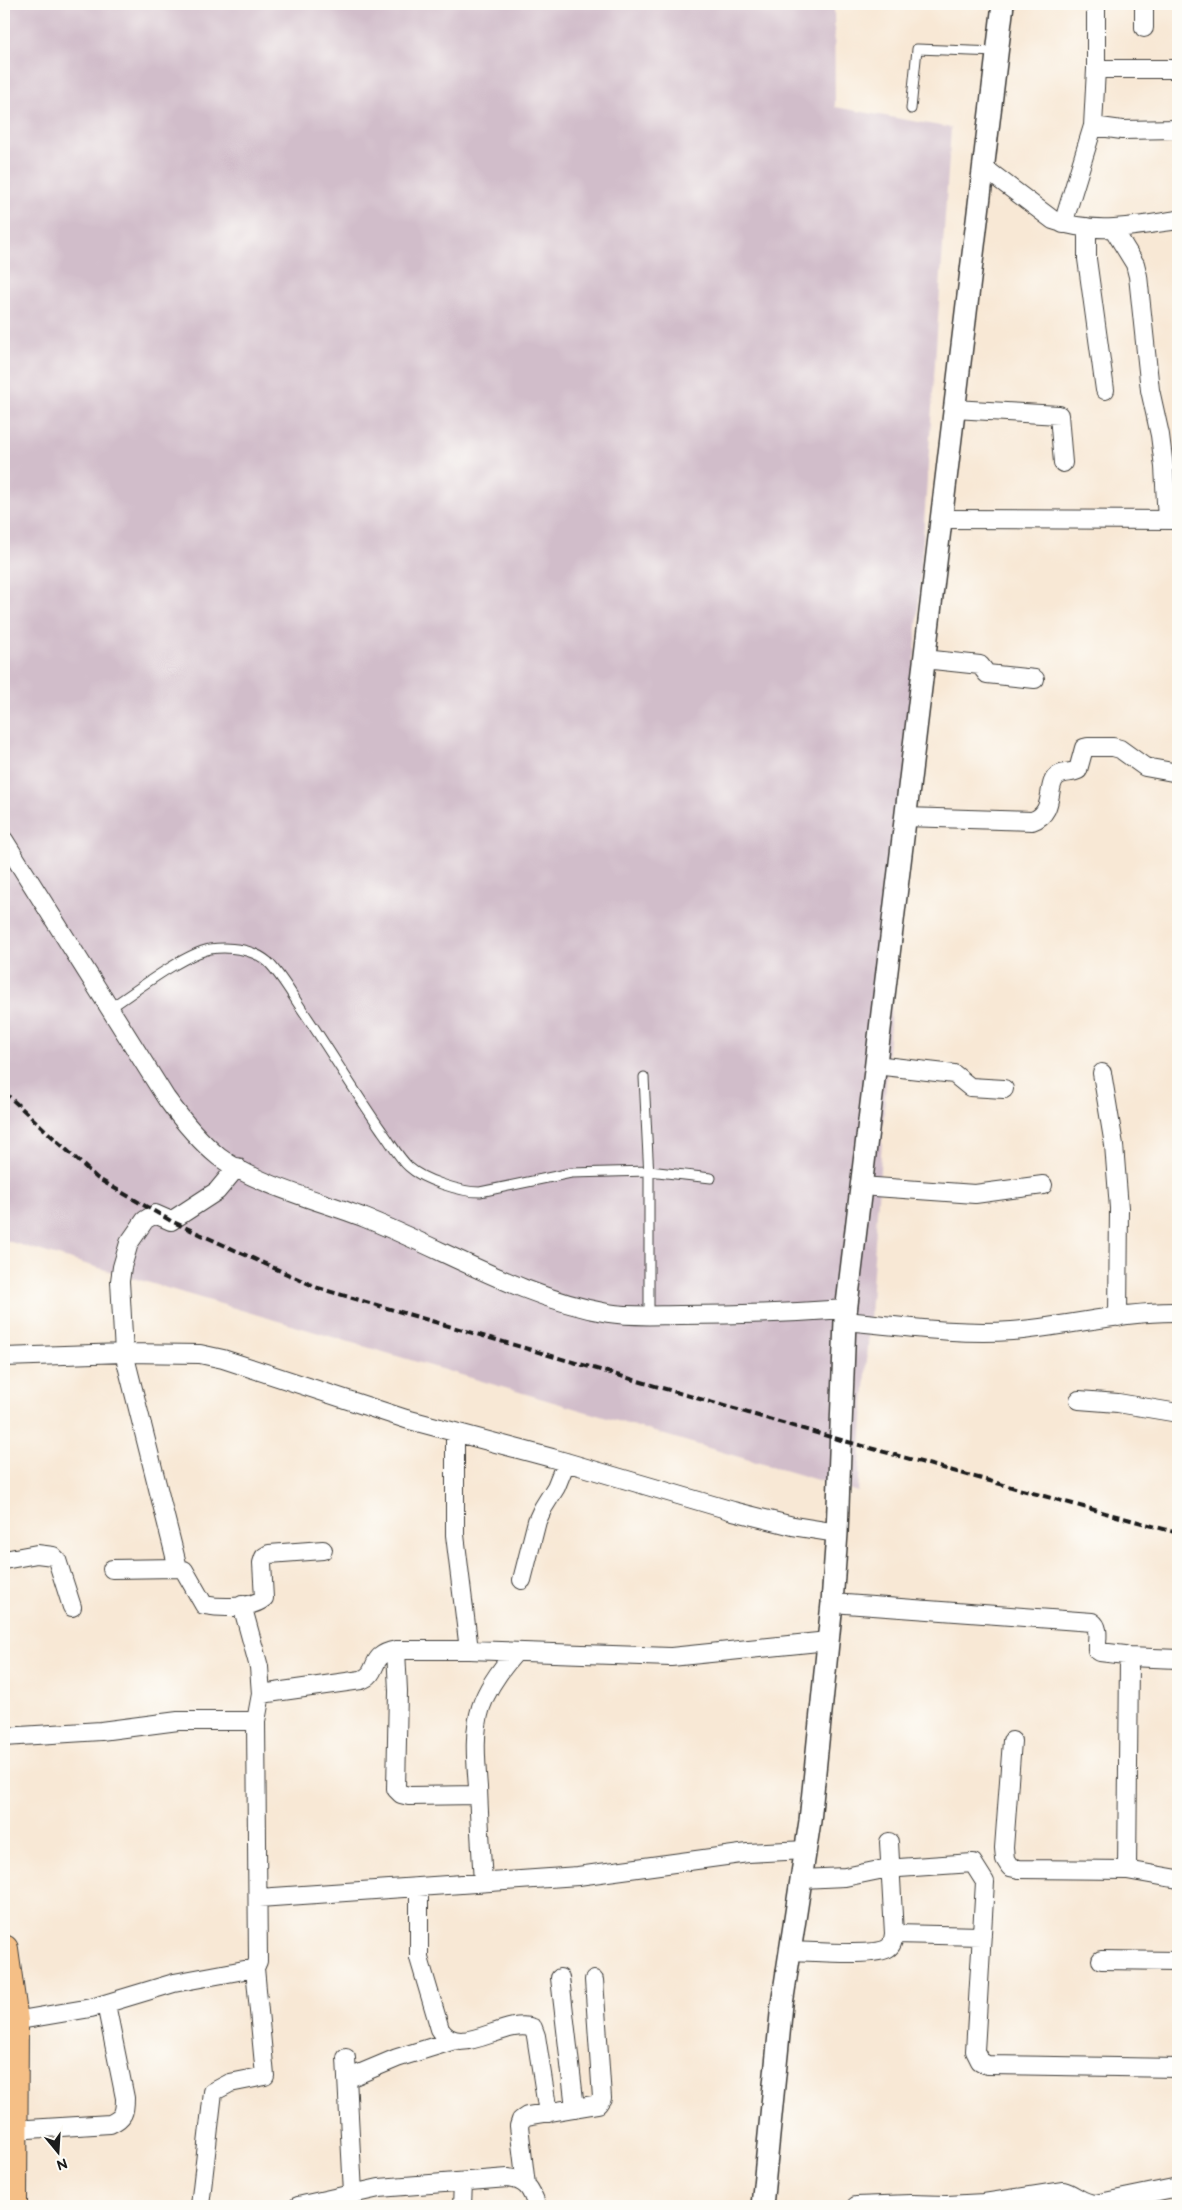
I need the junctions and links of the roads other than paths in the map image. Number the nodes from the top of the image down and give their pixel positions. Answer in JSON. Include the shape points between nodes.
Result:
{"nodes":[{"id":1,"x":1096,"y":4,"type":"edge"},
{"id":2,"x":1144,"y":4,"type":"edge"},
{"id":3,"x":999,"y":5,"type":"edge"},
{"id":4,"x":1144,"y":28,"type":"dead end"},
{"id":5,"x":997,"y":52,"type":"junction"},
{"id":6,"x":1096,"y":69,"type":"junction"},
{"id":7,"x":1178,"y":69,"type":"edge"},
{"id":8,"x":911,"y":109,"type":"dead end"},
{"id":9,"x":1093,"y":126,"type":"junction"},
{"id":10,"x":1178,"y":129,"type":"edge"},
{"id":11,"x":984,"y":166,"type":"junction"},
{"id":12,"x":1178,"y":220,"type":"edge"},
{"id":13,"x":1062,"y":224,"type":"junction"},
{"id":14,"x":1087,"y":227,"type":"junction"},
{"id":15,"x":1114,"y":230,"type":"junction"},
{"id":16,"x":1105,"y":390,"type":"dead end"},
{"id":17,"x":954,"y":408,"type":"junction"},
{"id":18,"x":1063,"y":463,"type":"dead end"},
{"id":19,"x":941,"y":519,"type":"junction"},
{"id":20,"x":1173,"y":520,"type":"edge"},
{"id":21,"x":924,"y":659,"type":"junction"},
{"id":22,"x":1035,"y":679,"type":"dead end"},
{"id":23,"x":1178,"y":774,"type":"edge"},
{"id":24,"x":905,"y":817,"type":"junction"},
{"id":25,"x":4,"y":840,"type":"edge"},
{"id":26,"x":11,"y":864,"type":"edge"},
{"id":27,"x":110,"y":1008,"type":"junction"},
{"id":28,"x":875,"y":1064,"type":"junction"},
{"id":29,"x":1102,"y":1074,"type":"dead end"},
{"id":30,"x":644,"y":1077,"type":"dead end"},
{"id":31,"x":1004,"y":1089,"type":"dead end"},
{"id":32,"x":237,"y":1167,"type":"junction"},
{"id":33,"x":649,"y":1171,"type":"junction"},
{"id":34,"x":711,"y":1178,"type":"dead end"},
{"id":35,"x":1043,"y":1185,"type":"dead end"},
{"id":36,"x":861,"y":1186,"type":"junction"},
{"id":37,"x":1178,"y":1312,"type":"edge"},
{"id":38,"x":846,"y":1315,"type":"junction"},
{"id":39,"x":649,"y":1316,"type":"junction"},
{"id":40,"x":1118,"y":1317,"type":"junction"},
{"id":41,"x":124,"y":1353,"type":"junction"},
{"id":42,"x":4,"y":1357,"type":"edge"},
{"id":43,"x":1079,"y":1400,"type":"dead end"},
{"id":44,"x":1178,"y":1413,"type":"edge"},
{"id":45,"x":455,"y":1432,"type":"junction"},
{"id":46,"x":566,"y":1462,"type":"junction"},
{"id":47,"x":837,"y":1533,"type":"junction"},
{"id":48,"x":323,"y":1550,"type":"dead end"},
{"id":49,"x":4,"y":1560,"type":"edge"},
{"id":50,"x":178,"y":1568,"type":"junction"},
{"id":51,"x":112,"y":1570,"type":"dead end"},
{"id":52,"x":522,"y":1580,"type":"dead end"},
{"id":53,"x":832,"y":1603,"type":"junction"},
{"id":54,"x":242,"y":1605,"type":"junction"},
{"id":55,"x":72,"y":1607,"type":"dead end"},
{"id":56,"x":828,"y":1641,"type":"junction"},
{"id":57,"x":396,"y":1650,"type":"junction"},
{"id":58,"x":469,"y":1650,"type":"junction"},
{"id":59,"x":515,"y":1653,"type":"junction"},
{"id":60,"x":1128,"y":1657,"type":"junction"},
{"id":61,"x":1178,"y":1659,"type":"edge"},
{"id":62,"x":261,"y":1694,"type":"junction"},
{"id":63,"x":256,"y":1721,"type":"junction"},
{"id":64,"x":4,"y":1737,"type":"edge"},
{"id":65,"x":1012,"y":1741,"type":"dead end"},
{"id":66,"x":478,"y":1795,"type":"junction"},
{"id":67,"x":889,"y":1842,"type":"dead end"},
{"id":68,"x":806,"y":1850,"type":"junction"},
{"id":69,"x":890,"y":1869,"type":"junction"},
{"id":70,"x":1126,"y":1870,"type":"junction"},
{"id":71,"x":1178,"y":1878,"type":"edge"},
{"id":72,"x":801,"y":1879,"type":"junction"},
{"id":73,"x":483,"y":1882,"type":"junction"},
{"id":74,"x":419,"y":1886,"type":"junction"},
{"id":75,"x":259,"y":1898,"type":"junction"},
{"id":76,"x":894,"y":1934,"type":"junction"},
{"id":77,"x":982,"y":1936,"type":"junction"},
{"id":78,"x":4,"y":1949,"type":"edge"},
{"id":79,"x":790,"y":1950,"type":"junction"},
{"id":80,"x":1101,"y":1960,"type":"dead end"},
{"id":81,"x":1178,"y":1961,"type":"edge"},
{"id":82,"x":255,"y":1968,"type":"junction"},
{"id":83,"x":560,"y":1978,"type":"dead end"},
{"id":84,"x":594,"y":1980,"type":"dead end"},
{"id":85,"x":106,"y":2004,"type":"junction"},
{"id":86,"x":10,"y":2033,"type":"edge"},
{"id":87,"x":452,"y":2041,"type":"junction"},
{"id":88,"x":346,"y":2058,"type":"dead end"},
{"id":89,"x":1178,"y":2068,"type":"edge"},
{"id":90,"x":347,"y":2079,"type":"junction"},
{"id":91,"x":575,"y":2108,"type":"junction"},
{"id":92,"x":548,"y":2113,"type":"junction"},
{"id":93,"x":12,"y":2130,"type":"junction"},
{"id":94,"x":463,"y":2182,"type":"junction"},
{"id":95,"x":526,"y":2185,"type":"junction"},
{"id":96,"x":1178,"y":2188,"type":"edge"},
{"id":97,"x":353,"y":2193,"type":"junction"},
{"id":98,"x":10,"y":2195,"type":"edge"},
{"id":99,"x":200,"y":2206,"type":"edge"},
{"id":100,"x":298,"y":2206,"type":"edge"},
{"id":101,"x":462,"y":2206,"type":"edge"},
{"id":102,"x":536,"y":2206,"type":"edge"},
{"id":103,"x":762,"y":2206,"type":"edge"},
{"id":104,"x":856,"y":2206,"type":"edge"}],
"edges":[{"from":1,"to":6,"type":"street"},
{"from":2,"to":4,"type":"street"},
{"from":3,"to":5,"type":"street"},
{"from":5,"to":8,"type":"lane","via":[[917,49]]},
{"from":5,"to":11,"type":"street"},
{"from":6,"to":7,"type":"street"},
{"from":6,"to":9,"type":"street"},
{"from":9,"to":10,"type":"street","via":[[1122,130]]},
{"from":9,"to":13,"type":"street"},
{"from":11,"to":13,"type":"street"},
{"from":11,"to":17,"type":"street"},
{"from":12,"to":15,"type":"street"},
{"from":13,"to":14,"type":"street"},
{"from":14,"to":15,"type":"street"},
{"from":14,"to":16,"type":"street","via":[[1087,259]]},
{"from":15,"to":20,"type":"street","via":[[1135,264],[1138,276],[1150,390]]},
{"from":17,"to":18,"type":"street","via":[[1057,414],[1061,418]]},
{"from":17,"to":19,"type":"street"},
{"from":19,"to":20,"type":"street"},
{"from":19,"to":21,"type":"street"},
{"from":21,"to":22,"type":"street","via":[[980,665],[987,674]]},
{"from":21,"to":24,"type":"street"},
{"from":23,"to":24,"type":"street","via":[[1145,767],[1120,749],[1088,746],[1084,748],[1078,770],[1060,774],[1054,779],[1046,811],[1039,819]]},
{"from":24,"to":28,"type":"street"},
{"from":25,"to":26,"type":"street"},
{"from":26,"to":27,"type":"street"},
{"from":27,"to":32,"type":"street","via":[[186,1127],[220,1157]]},
{"from":27,"to":33,"type":"lane","via":[[191,956],[211,949],[231,948],[255,954],[279,976],[370,1114],[406,1163],[420,1175],[480,1192],[572,1173]]},
{"from":28,"to":31,"type":"street","via":[[954,1074],[970,1087]]},
{"from":28,"to":36,"type":"street"},
{"from":29,"to":40,"type":"street","via":[[1114,1145],[1119,1208]]},
{"from":30,"to":33,"type":"lane"},
{"from":32,"to":39,"type":"street","via":[[531,1291],[583,1308]]},
{"from":32,"to":41,"type":"street","via":[[217,1191],[171,1221],[155,1214],[145,1220],[129,1243],[120,1281]]},
{"from":33,"to":34,"type":"lane"},
{"from":33,"to":39,"type":"lane"},
{"from":35,"to":36,"type":"street","via":[[975,1194]]},
{"from":36,"to":38,"type":"street"},
{"from":37,"to":40,"type":"street"},
{"from":38,"to":39,"type":"street"},
{"from":38,"to":40,"type":"street","via":[[982,1332]]},
{"from":38,"to":47,"type":"street"},
{"from":41,"to":42,"type":"street"},
{"from":41,"to":45,"type":"street","via":[[200,1354],[223,1359]]},
{"from":41,"to":50,"type":"street"},
{"from":43,"to":44,"type":"street"},
{"from":45,"to":46,"type":"street"},
{"from":45,"to":58,"type":"street","via":[[455,1535]]},
{"from":46,"to":47,"type":"street","via":[[742,1513]]},
{"from":46,"to":52,"type":"street","via":[[537,1521]]},
{"from":47,"to":53,"type":"street"},
{"from":48,"to":54,"type":"street","via":[[264,1557],[264,1598]]},
{"from":49,"to":55,"type":"street","via":[[37,1554],[53,1556]]},
{"from":50,"to":51,"type":"street"},
{"from":50,"to":54,"type":"street","via":[[184,1570],[204,1606]]},
{"from":53,"to":56,"type":"street"},
{"from":53,"to":60,"type":"street","via":[[1092,1622],[1097,1628],[1097,1650]]},
{"from":54,"to":62,"type":"street","via":[[259,1667]]},
{"from":56,"to":59,"type":"street","via":[[670,1657]]},
{"from":56,"to":68,"type":"street"},
{"from":57,"to":58,"type":"street"},
{"from":57,"to":62,"type":"street","via":[[378,1657],[371,1673],[361,1680]]},
{"from":57,"to":66,"type":"street","via":[[396,1789],[408,1796]]},
{"from":58,"to":59,"type":"street"},
{"from":59,"to":66,"type":"street","via":[[500,1670],[481,1708],[477,1740]]},
{"from":60,"to":61,"type":"street"},
{"from":60,"to":70,"type":"street"},
{"from":62,"to":63,"type":"street"},
{"from":63,"to":64,"type":"street","via":[[178,1721],[101,1731]]},
{"from":63,"to":75,"type":"street"},
{"from":65,"to":70,"type":"street","via":[[1004,1848],[1010,1867]]},
{"from":66,"to":73,"type":"street"},
{"from":67,"to":69,"type":"street"},
{"from":68,"to":72,"type":"street"},
{"from":68,"to":73,"type":"street","via":[[748,1853],[578,1876]]},
{"from":69,"to":72,"type":"street","via":[[845,1877]]},
{"from":69,"to":76,"type":"street"},
{"from":69,"to":77,"type":"street","via":[[973,1863],[985,1882]]},
{"from":70,"to":71,"type":"street"},
{"from":72,"to":79,"type":"street"},
{"from":73,"to":74,"type":"street"},
{"from":74,"to":75,"type":"street"},
{"from":74,"to":87,"type":"street","via":[[419,1958],[440,2028]]},
{"from":75,"to":82,"type":"street","via":[[258,1962]]},
{"from":76,"to":77,"type":"street"},
{"from":76,"to":79,"type":"street","via":[[889,1948],[878,1952]]},
{"from":77,"to":89,"type":"street","via":[[975,2051],[980,2061],[987,2065]]},
{"from":78,"to":86,"type":"main road"},
{"from":79,"to":103,"type":"street"},
{"from":80,"to":81,"type":"street"},
{"from":82,"to":85,"type":"street","via":[[174,1983]]},
{"from":82,"to":99,"type":"street","via":[[265,2076],[230,2083],[213,2092]]},
{"from":83,"to":91,"type":"street"},
{"from":84,"to":91,"type":"street","via":[[602,2098],[598,2104]]},
{"from":85,"to":86,"type":"street"},
{"from":85,"to":93,"type":"street","via":[[125,2098],[125,2112],[120,2120],[110,2124]]},
{"from":86,"to":93,"type":"main road"},
{"from":87,"to":90,"type":"street","via":[[396,2058]]},
{"from":87,"to":92,"type":"street","via":[[463,2041],[515,2026],[533,2028]]},
{"from":88,"to":90,"type":"street"},
{"from":90,"to":97,"type":"street"},
{"from":91,"to":92,"type":"street"},
{"from":92,"to":95,"type":"street","via":[[521,2120]]},
{"from":93,"to":98,"type":"main road"},
{"from":94,"to":95,"type":"street","via":[[508,2178]]},
{"from":94,"to":97,"type":"street"},
{"from":94,"to":101,"type":"street"},
{"from":95,"to":102,"type":"street"},
{"from":96,"to":104,"type":"street","via":[[1095,2204],[1085,2203],[1072,2193],[1063,2191],[984,2203]]},
{"from":97,"to":100,"type":"street"}]}
